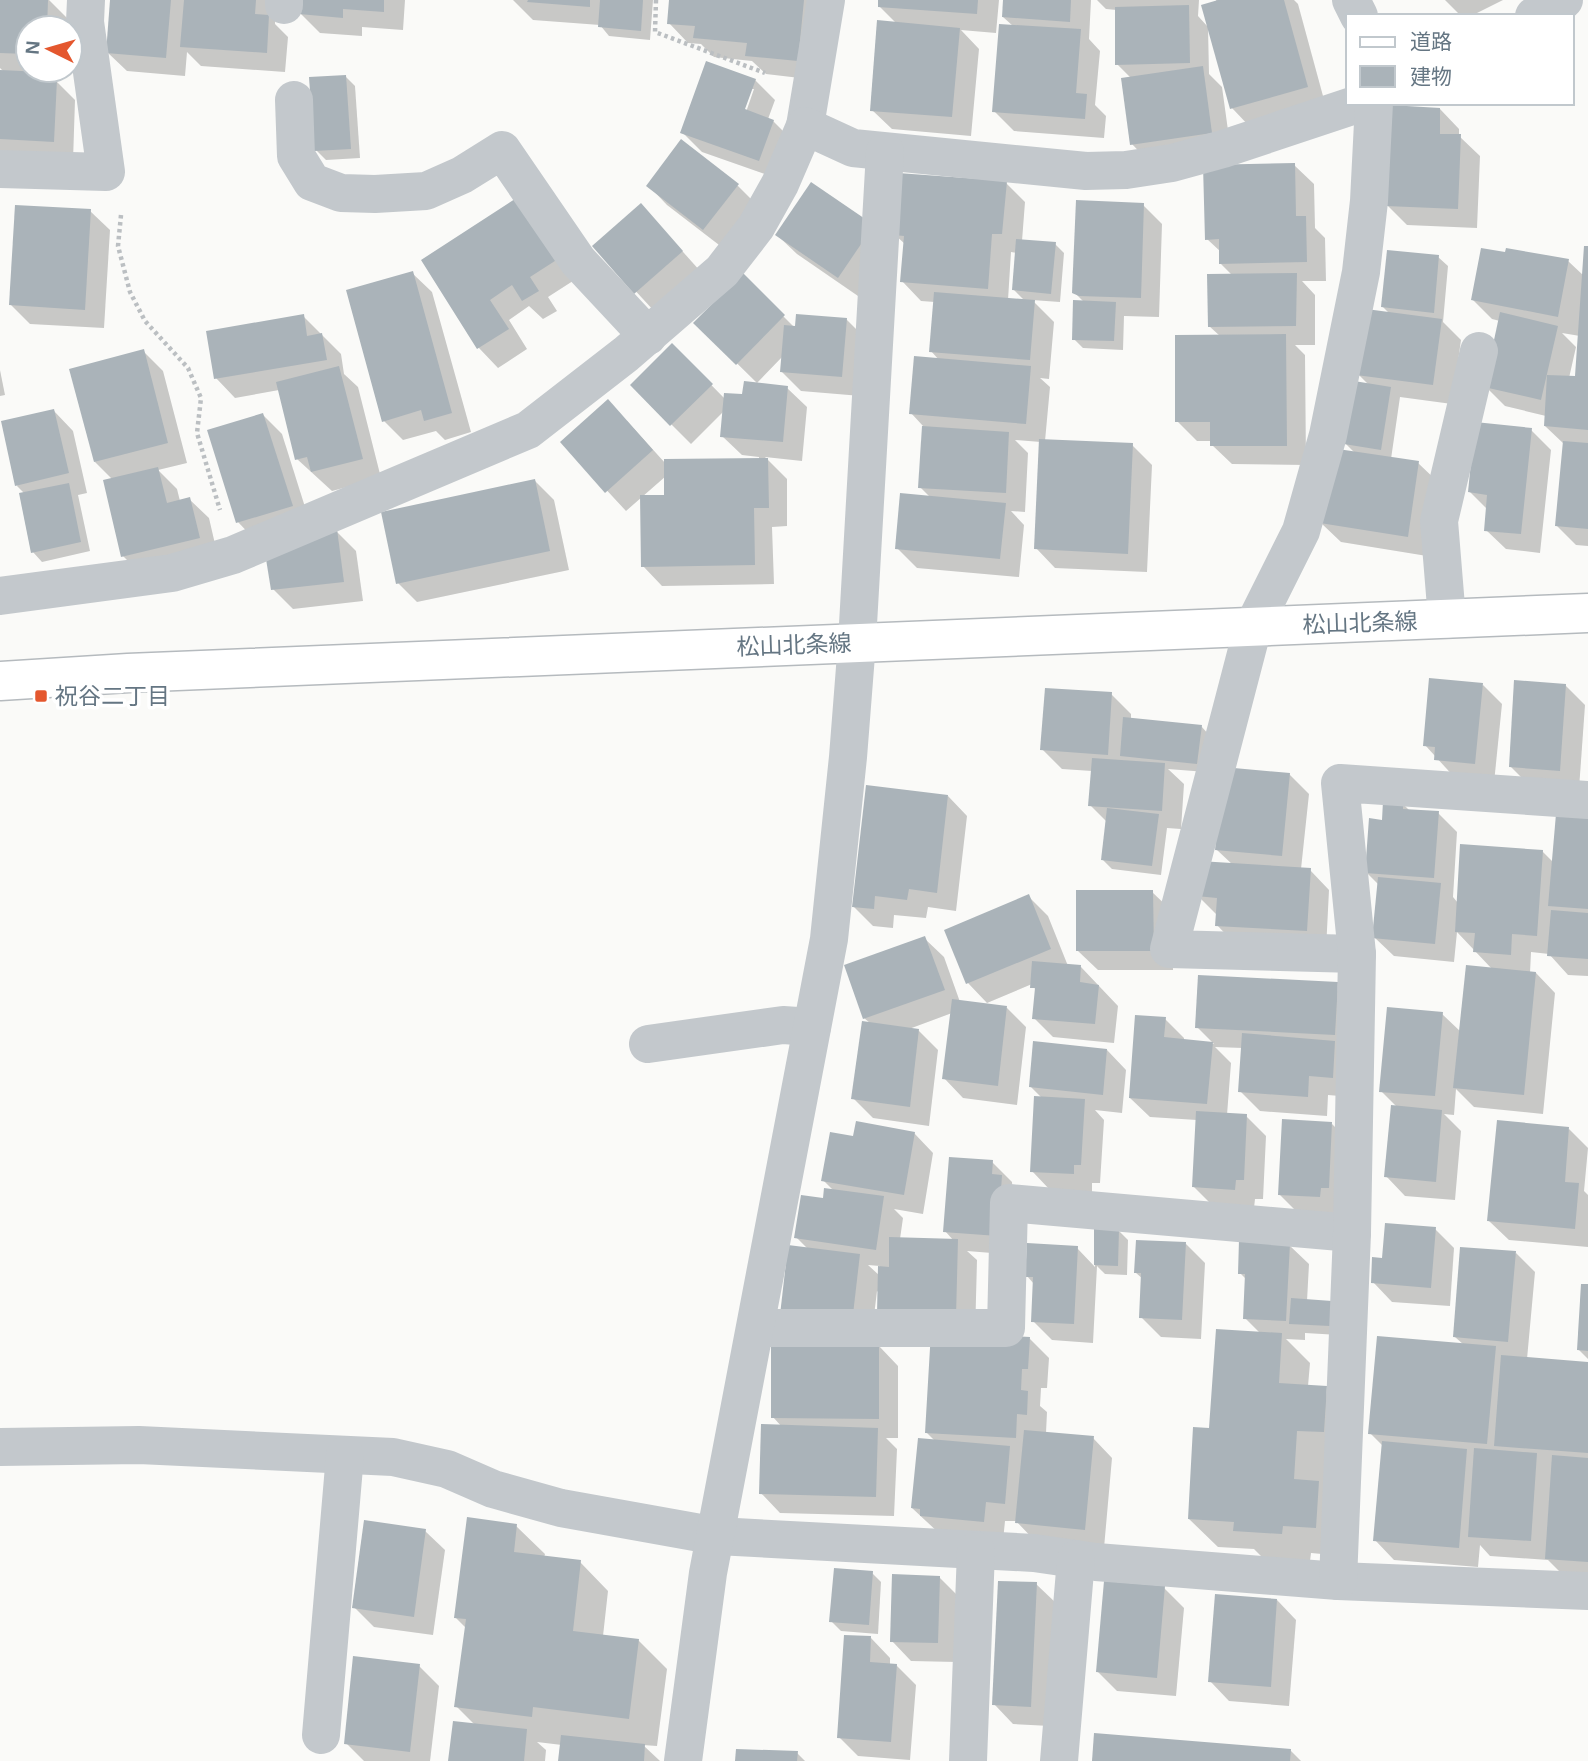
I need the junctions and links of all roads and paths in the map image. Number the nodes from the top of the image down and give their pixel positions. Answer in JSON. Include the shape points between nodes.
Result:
{"nodes":[{"id":1,"x":86,"y":0,"type":"edge"},
{"id":2,"x":656,"y":0,"type":"edge"},
{"id":3,"x":826,"y":0,"type":"edge"},
{"id":4,"x":1564,"y":0,"type":"edge"},
{"id":5,"x":1538,"y":14,"type":"edge"},
{"id":6,"x":294,"y":100,"type":"dead end"},
{"id":7,"x":1355,"y":105,"type":"edge"},
{"id":8,"x":1374,"y":105,"type":"edge"},
{"id":9,"x":808,"y":108,"type":"junction"},
{"id":10,"x":885,"y":152,"type":"junction"},
{"id":11,"x":0,"y":169,"type":"edge"},
{"id":12,"x":106,"y":172,"type":"junction"},
{"id":13,"x":648,"y":336,"type":"junction"},
{"id":14,"x":1479,"y":351,"type":"dead end"},
{"id":15,"x":233,"y":555,"type":"junction"},
{"id":16,"x":0,"y":596,"type":"edge"},
{"id":17,"x":1588,"y":613,"type":"edge"},
{"id":18,"x":1447,"y":619,"type":"junction"},
{"id":19,"x":1253,"y":627,"type":"junction"},
{"id":20,"x":857,"y":642,"type":"junction"},
{"id":21,"x":0,"y":681,"type":"edge"},
{"id":22,"x":1588,"y":800,"type":"edge"},
{"id":23,"x":1357,"y":954,"type":"junction"},
{"id":24,"x":812,"y":1027,"type":"junction"},
{"id":25,"x":648,"y":1044,"type":"dead end"},
{"id":26,"x":1352,"y":1233,"type":"junction"},
{"id":27,"x":756,"y":1328,"type":"junction"},
{"id":28,"x":0,"y":1447,"type":"edge"},
{"id":29,"x":345,"y":1455,"type":"junction"},
{"id":30,"x":716,"y":1535,"type":"junction"},
{"id":31,"x":976,"y":1551,"type":"junction"},
{"id":32,"x":1076,"y":1559,"type":"junction"},
{"id":33,"x":1338,"y":1581,"type":"junction"},
{"id":34,"x":1588,"y":1591,"type":"edge"},
{"id":35,"x":321,"y":1735,"type":"dead end"},
{"id":36,"x":683,"y":1761,"type":"edge"},
{"id":37,"x":968,"y":1761,"type":"edge"},
{"id":38,"x":1059,"y":1761,"type":"edge"}],
"edges":[{"from":1,"to":12,"type":"street","via":[[85,22]]},
{"from":2,"to":9,"type":"path","via":[[656,32]]},
{"from":3,"to":9,"type":"street"},
{"from":4,"to":5,"type":"street"},
{"from":6,"to":13,"type":"street","via":[[296,156],[312,182],[341,193],[426,191],[502,150],[578,261]]},
{"from":7,"to":10,"type":"street","via":[[1223,149],[1126,170],[1086,171]]},
{"from":8,"to":19,"type":"street","via":[[1361,272],[1328,435],[1301,531]]},
{"from":9,"to":10,"type":"street","via":[[853,148]]},
{"from":9,"to":13,"type":"street","via":[[780,184],[756,227],[722,271]]},
{"from":10,"to":20,"type":"street"},
{"from":11,"to":12,"type":"street"},
{"from":12,"to":15,"type":"path","via":[[122,202],[118,246],[130,292],[145,321],[188,368],[201,398],[197,433]]},
{"from":13,"to":15,"type":"street","via":[[528,430]]},
{"from":14,"to":18,"type":"street","via":[[1439,522]]},
{"from":15,"to":16,"type":"street","via":[[172,573]]},
{"from":17,"to":18,"type":"main road","name":"松山北条線"},
{"from":18,"to":19,"type":"main road","name":"松山北条線"},
{"from":19,"to":20,"type":"main road","name":"松山北条線"},
{"from":19,"to":23,"type":"street","via":[[1169,949]]},
{"from":20,"to":21,"type":"main road","name":"松山北条線"},
{"from":20,"to":24,"type":"street","via":[[828,939]]},
{"from":22,"to":23,"type":"street","via":[[1340,783]]},
{"from":23,"to":26,"type":"street"},
{"from":24,"to":25,"type":"street","via":[[783,1025]]},
{"from":24,"to":27,"type":"street"},
{"from":26,"to":27,"type":"street","via":[[1009,1203],[1006,1328]]},
{"from":26,"to":33,"type":"street"},
{"from":27,"to":30,"type":"street"},
{"from":28,"to":29,"type":"street","via":[[139,1445]]},
{"from":29,"to":30,"type":"street","via":[[393,1457],[447,1469],[493,1489],[561,1508]]},
{"from":29,"to":35,"type":"street"},
{"from":30,"to":31,"type":"street"},
{"from":30,"to":36,"type":"street"},
{"from":31,"to":32,"type":"street"},
{"from":31,"to":37,"type":"street"},
{"from":32,"to":33,"type":"street"},
{"from":32,"to":38,"type":"street"},
{"from":33,"to":34,"type":"street"}]}
